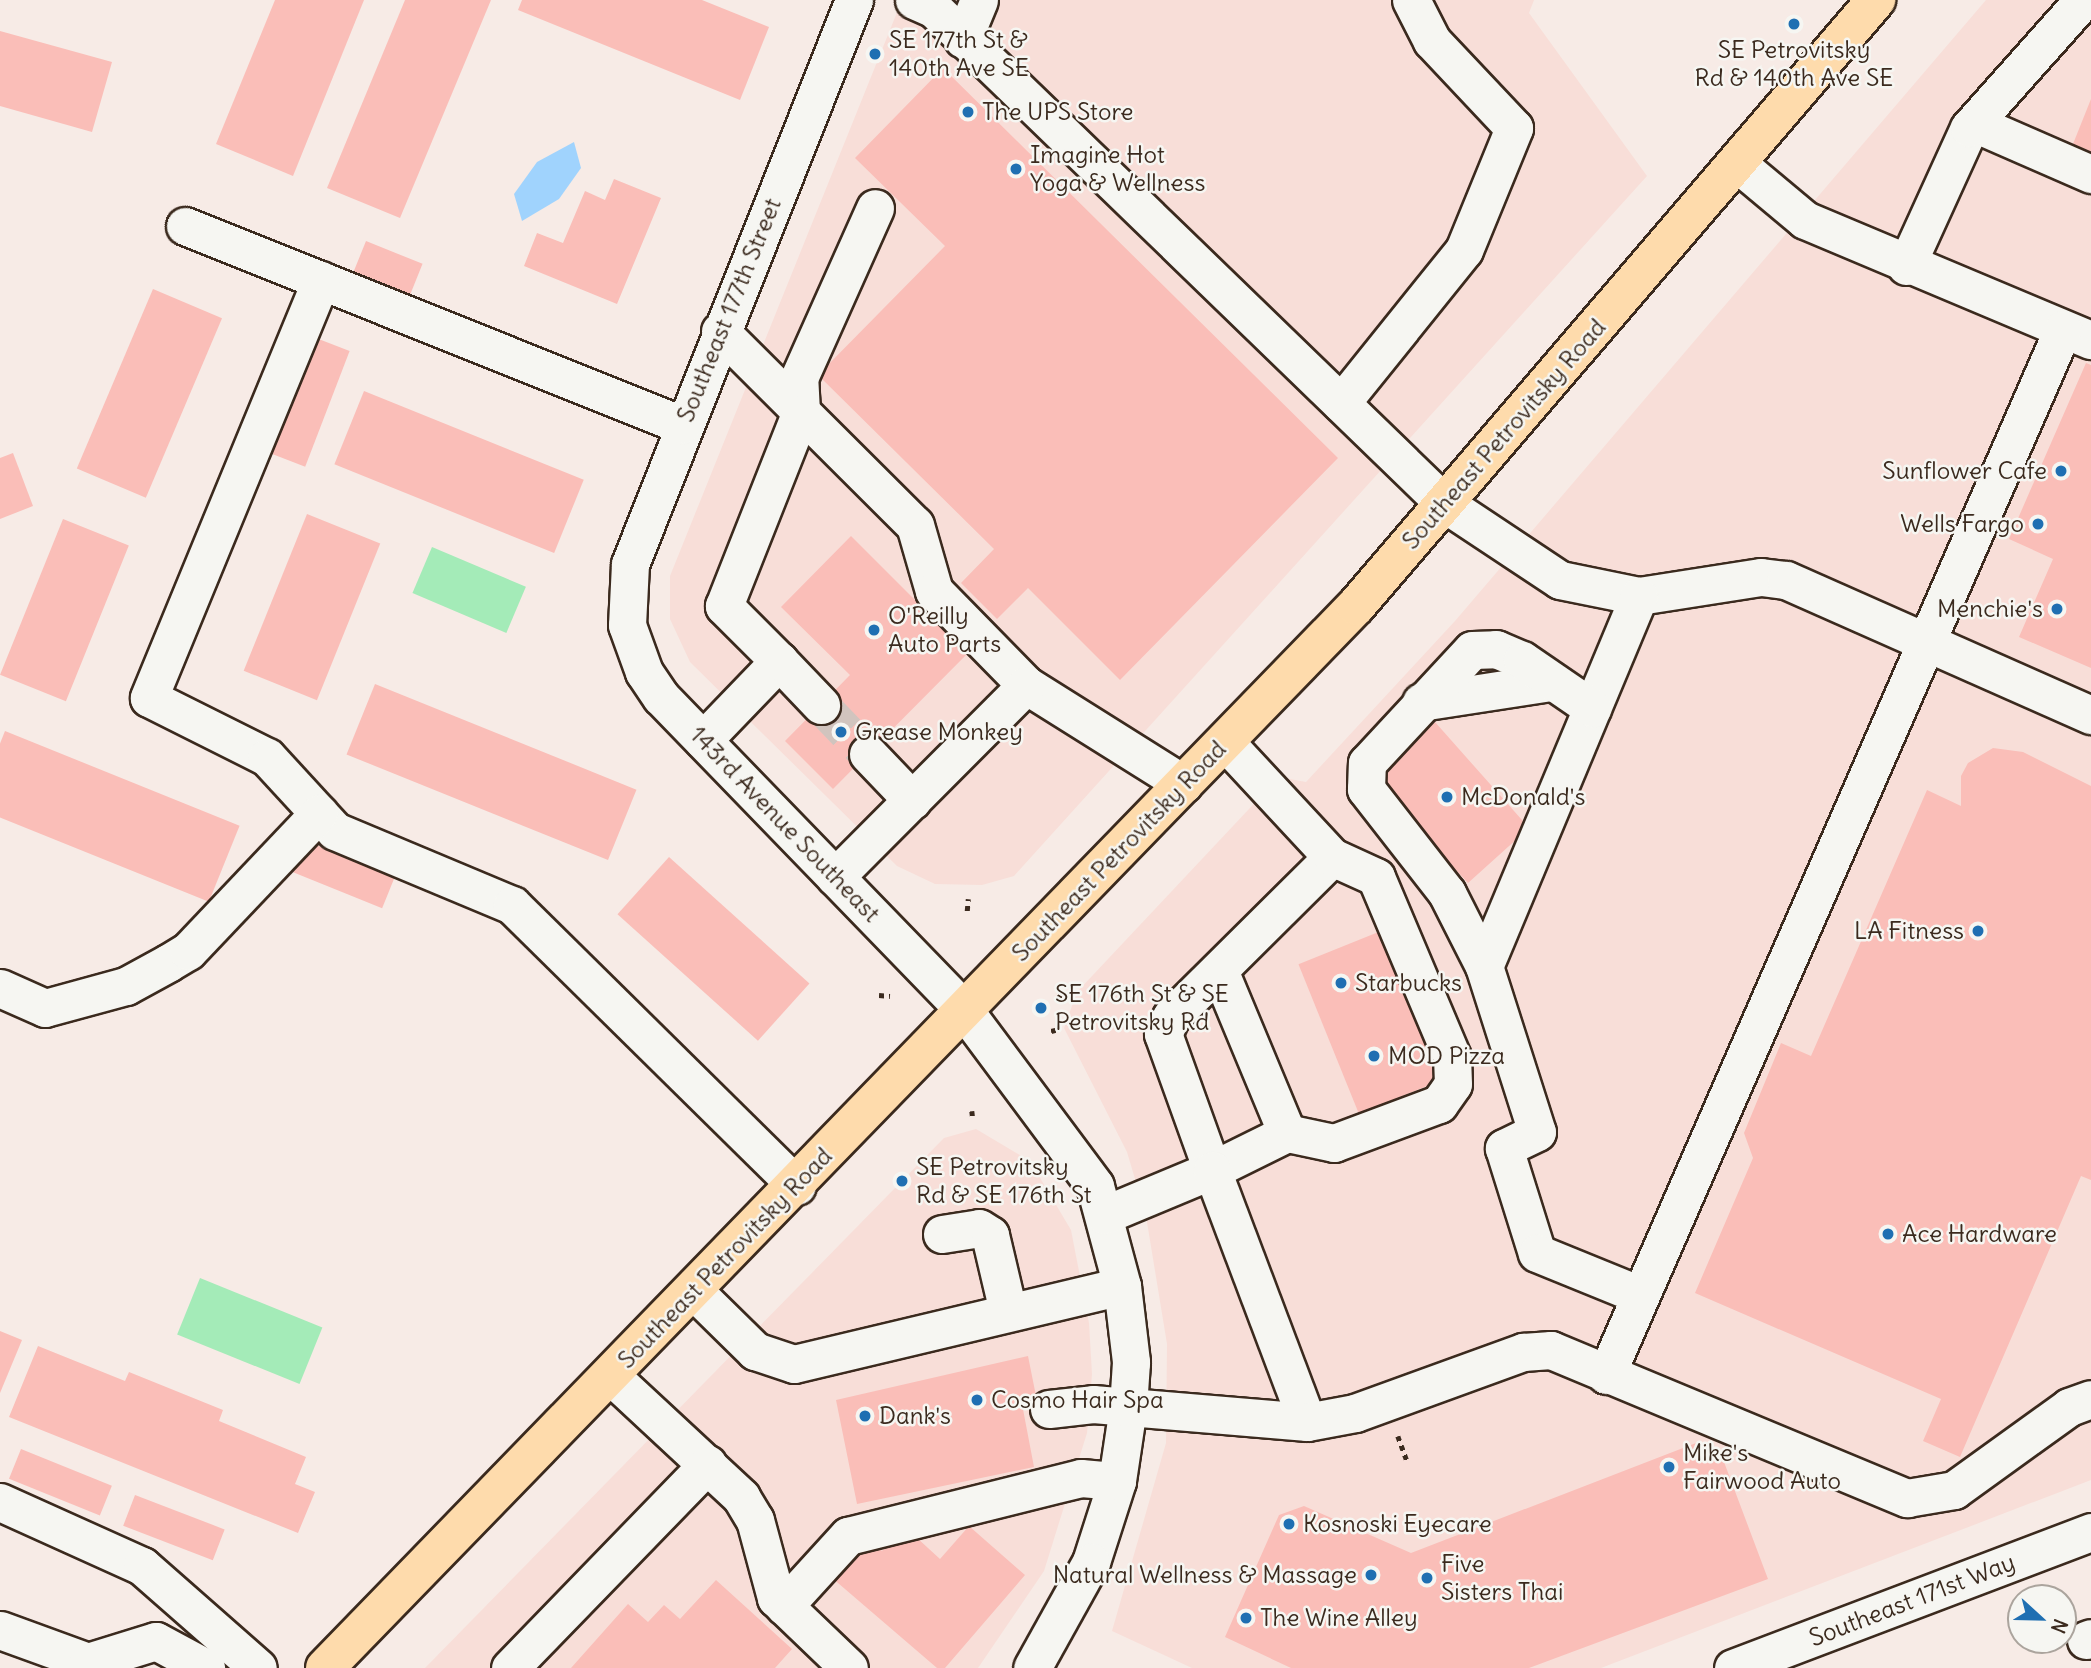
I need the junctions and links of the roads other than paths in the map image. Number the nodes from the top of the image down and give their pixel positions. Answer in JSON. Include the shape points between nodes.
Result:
{"nodes":[{"id":1,"x":854,"y":0,"type":"edge"},
{"id":2,"x":914,"y":0,"type":"edge"},
{"id":3,"x":979,"y":0,"type":"edge"},
{"id":4,"x":1411,"y":0,"type":"edge"},
{"id":5,"x":1876,"y":0,"type":"edge"},
{"id":6,"x":2083,"y":0,"type":"edge"},
{"id":7,"x":963,"y":39,"type":"junction"},
{"id":8,"x":1974,"y":122,"type":"junction"},
{"id":9,"x":1738,"y":164,"type":"junction"},
{"id":10,"x":2091,"y":174,"type":"edge"},
{"id":11,"x":875,"y":208,"type":"dead end"},
{"id":12,"x":185,"y":226,"type":"dead end"},
{"id":13,"x":1906,"y":266,"type":"junction"},
{"id":14,"x":321,"y":280,"type":"junction"},
{"id":15,"x":720,"y":331,"type":"junction"},
{"id":16,"x":2077,"y":335,"type":"edge"},
{"id":17,"x":1341,"y":403,"type":"junction"},
{"id":18,"x":801,"y":412,"type":"junction"},
{"id":19,"x":682,"y":425,"type":"junction"},
{"id":20,"x":1444,"y":503,"type":"junction"},
{"id":21,"x":1639,"y":596,"type":"junction"},
{"id":22,"x":627,"y":625,"type":"joint"},
{"id":23,"x":1925,"y":642,"type":"junction"},
{"id":24,"x":779,"y":661,"type":"junction"},
{"id":25,"x":1026,"y":685,"type":"junction"},
{"id":26,"x":821,"y":705,"type":"tunnel mouth"},
{"id":27,"x":1592,"y":708,"type":"junction"},
{"id":28,"x":2091,"y":715,"type":"edge"},
{"id":29,"x":703,"y":740,"type":"junction"},
{"id":30,"x":1225,"y":742,"type":"junction"},
{"id":31,"x":868,"y":754,"type":"tunnel mouth"},
{"id":32,"x":1184,"y":784,"type":"junction"},
{"id":33,"x":912,"y":800,"type":"junction"},
{"id":34,"x":318,"y":813,"type":"junction"},
{"id":35,"x":1332,"y":857,"type":"junction"},
{"id":36,"x":835,"y":877,"type":"junction"},
{"id":37,"x":1447,"y":893,"type":"junction"},
{"id":38,"x":1507,"y":910,"type":"junction"},
{"id":39,"x":1484,"y":966,"type":"junction"},
{"id":40,"x":1219,"y":970,"type":"junction"},
{"id":41,"x":0,"y":988,"type":"edge"},
{"id":42,"x":964,"y":1010,"type":"junction"},
{"id":43,"x":1287,"y":1133,"type":"junction"},
{"id":44,"x":1212,"y":1170,"type":"junction"},
{"id":45,"x":797,"y":1185,"type":"junction"},
{"id":46,"x":1104,"y":1215,"type":"junction"},
{"id":47,"x":942,"y":1234,"type":"dead end"},
{"id":48,"x":1122,"y":1286,"type":"junction"},
{"id":49,"x":694,"y":1291,"type":"junction"},
{"id":50,"x":1640,"y":1295,"type":"junction"},
{"id":51,"x":1008,"y":1311,"type":"junction"},
{"id":52,"x":1606,"y":1375,"type":"junction"},
{"id":53,"x":611,"y":1376,"type":"junction"},
{"id":54,"x":2091,"y":1399,"type":"edge"},
{"id":55,"x":1128,"y":1407,"type":"junction"},
{"id":56,"x":1049,"y":1409,"type":"dead end"},
{"id":57,"x":1307,"y":1422,"type":"junction"},
{"id":58,"x":708,"y":1464,"type":"junction"},
{"id":59,"x":1117,"y":1481,"type":"junction"},
{"id":60,"x":0,"y":1502,"type":"edge"},
{"id":61,"x":2091,"y":1532,"type":"edge"},
{"id":62,"x":784,"y":1606,"type":"junction"},
{"id":63,"x":0,"y":1630,"type":"edge"},
{"id":64,"x":206,"y":1668,"type":"edge"},
{"id":65,"x":258,"y":1668,"type":"edge"},
{"id":66,"x":326,"y":1668,"type":"edge"},
{"id":67,"x":510,"y":1668,"type":"edge"},
{"id":68,"x":849,"y":1668,"type":"edge"},
{"id":69,"x":1032,"y":1668,"type":"edge"},
{"id":70,"x":1733,"y":1668,"type":"edge"}],
"edges":[{"from":1,"to":15,"type":"street","name":"Southeast 177th Street"},
{"from":2,"to":7,"type":"street","via":[[934,9]]},
{"from":3,"to":7,"type":"street"},
{"from":4,"to":17,"type":"street","via":[[1432,41],[1514,128],[1464,250]]},
{"from":5,"to":9,"type":"main road","name":"Southeast Petrovitsky Road"},
{"from":6,"to":8,"type":"street"},
{"from":7,"to":17,"type":"street"},
{"from":8,"to":10,"type":"street"},
{"from":8,"to":13,"type":"street"},
{"from":9,"to":13,"type":"street","via":[[1805,220]]},
{"from":9,"to":20,"type":"main road","name":"Southeast Petrovitsky Road"},
{"from":11,"to":18,"type":"street","via":[[799,378]]},
{"from":12,"to":14,"type":"street"},
{"from":13,"to":16,"type":"street"},
{"from":14,"to":19,"type":"street"},
{"from":14,"to":34,"type":"street","via":[[149,698],[267,757]]},
{"from":15,"to":18,"type":"street"},
{"from":15,"to":19,"type":"street","name":"Southeast 177th Street"},
{"from":16,"to":23,"type":"street"},
{"from":17,"to":20,"type":"street"},
{"from":18,"to":24,"type":"street","via":[[724,606]]},
{"from":18,"to":25,"type":"street","via":[[915,526],[934,591]]},
{"from":19,"to":22,"type":"street","name":"Southeast 177th Street","via":[[630,564]]},
{"from":20,"to":21,"type":"street","via":[[1560,580]]},
{"from":20,"to":30,"type":"main road","name":"Southeast Petrovitsky Road"},
{"from":21,"to":23,"type":"street","via":[[1760,577],[1786,580]]},
{"from":21,"to":27,"type":"street"},
{"from":22,"to":29,"type":"street","name":"143rd Avenue Southeast","via":[[644,672]]},
{"from":23,"to":28,"type":"street"},
{"from":23,"to":50,"type":"street"},
{"from":24,"to":26,"type":"street"},
{"from":24,"to":29,"type":"street"},
{"from":25,"to":32,"type":"street"},
{"from":25,"to":33,"type":"street"},
{"from":27,"to":37,"type":"street","via":[[1550,682],[1421,702],[1363,775],[1366,789]]},
{"from":27,"to":38,"type":"street"},
{"from":29,"to":36,"type":"street","name":"143rd Avenue Southeast"},
{"from":30,"to":32,"type":"main road","name":"Southeast Petrovitsky Road"},
{"from":30,"to":35,"type":"street"},
{"from":31,"to":33,"type":"street"},
{"from":32,"to":42,"type":"main road","name":"Southeast Petrovitsky Road"},
{"from":33,"to":36,"type":"street"},
{"from":34,"to":41,"type":"street","via":[[188,951],[158,969],[126,986],[45,1008]]},
{"from":34,"to":45,"type":"street","via":[[335,831],[512,905]]},
{"from":35,"to":40,"type":"street"},
{"from":35,"to":43,"type":"street","via":[[1376,877],[1452,1057],[1453,1084],[1439,1104],[1334,1143]]},
{"from":36,"to":42,"type":"street","name":"143rd Avenue Southeast"},
{"from":37,"to":38,"type":"street"},
{"from":37,"to":39,"type":"street"},
{"from":38,"to":39,"type":"street"},
{"from":39,"to":50,"type":"street","via":[[1537,1132],[1504,1148],[1537,1253]]},
{"from":40,"to":43,"type":"street"},
{"from":40,"to":44,"type":"street","via":[[1171,1017],[1163,1034]]},
{"from":42,"to":45,"type":"main road","name":"Southeast Petrovitsky Road"},
{"from":42,"to":46,"type":"street","name":"143rd Avenue Southeast","via":[[1050,1120],[1095,1186]]},
{"from":43,"to":44,"type":"street"},
{"from":44,"to":46,"type":"street"},
{"from":44,"to":57,"type":"street"},
{"from":45,"to":49,"type":"main road","name":"Southeast Petrovitsky Road"},
{"from":46,"to":48,"type":"street","name":"143rd Avenue Southeast"},
{"from":47,"to":51,"type":"street","via":[[979,1228],[990,1235]]},
{"from":48,"to":51,"type":"street"},
{"from":48,"to":55,"type":"street","name":"143rd Avenue Southeast","via":[[1131,1362]]},
{"from":49,"to":51,"type":"street","via":[[755,1351],[794,1364]]},
{"from":49,"to":53,"type":"main road","name":"Southeast Petrovitsky Road"},
{"from":50,"to":52,"type":"street"},
{"from":52,"to":54,"type":"street","via":[[1907,1498],[1954,1490],[2069,1407]]},
{"from":52,"to":57,"type":"street","via":[[1551,1350],[1523,1352],[1355,1413]]},
{"from":53,"to":58,"type":"street"},
{"from":53,"to":66,"type":"main road","name":"Southeast Petrovitsky Road"},
{"from":55,"to":56,"type":"street","via":[[1078,1403]]},
{"from":55,"to":57,"type":"street"},
{"from":55,"to":59,"type":"street","name":"143rd Avenue Southeast"},
{"from":58,"to":62,"type":"street","via":[[755,1520],[776,1598]]},
{"from":58,"to":67,"type":"street"},
{"from":59,"to":62,"type":"street","via":[[1082,1478],[848,1536]]},
{"from":59,"to":69,"type":"street","name":"143rd Avenue Southeast","via":[[1091,1562]]},
{"from":60,"to":65,"type":"street","via":[[142,1566]]},
{"from":61,"to":70,"type":"street","name":"Southeast 171st Way"},
{"from":62,"to":68,"type":"street"},
{"from":63,"to":64,"type":"street","via":[[88,1662],[156,1641]]}]}
